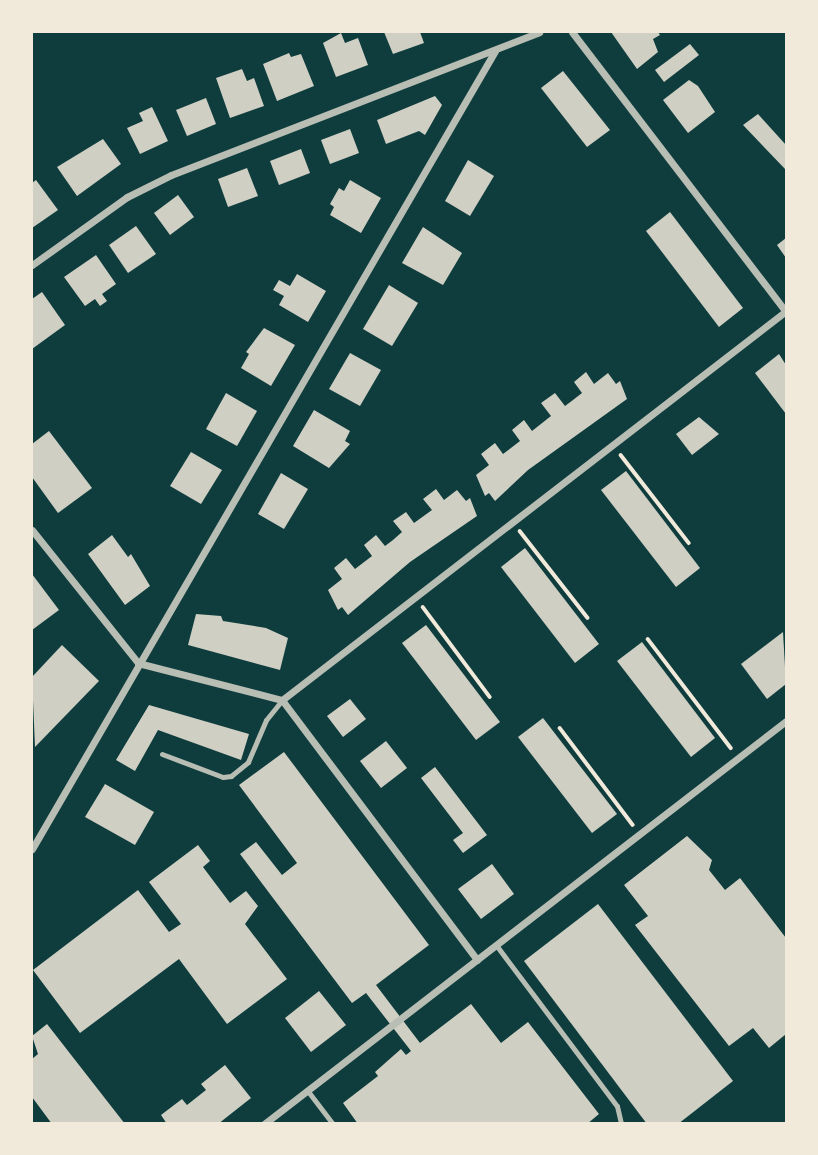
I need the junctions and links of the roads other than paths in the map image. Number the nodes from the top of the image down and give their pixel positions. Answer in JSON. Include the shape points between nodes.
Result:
{"nodes":[{"id":1,"x":539,"y":32,"type":"edge"},
{"id":2,"x":572,"y":32,"type":"edge"},
{"id":3,"x":495,"y":51,"type":"junction"},
{"id":4,"x":32,"y":265,"type":"edge"},
{"id":5,"x":786,"y":312,"type":"edge"},
{"id":6,"x":32,"y":530,"type":"edge"},
{"id":7,"x":138,"y":663,"type":"junction"},
{"id":8,"x":282,"y":700,"type":"junction"},
{"id":9,"x":786,"y":721,"type":"edge"},
{"id":10,"x":162,"y":754,"type":"dead end"},
{"id":11,"x":32,"y":849,"type":"edge"},
{"id":12,"x":496,"y":945,"type":"junction"},
{"id":13,"x":477,"y":960,"type":"junction"},
{"id":14,"x":307,"y":1090,"type":"junction"},
{"id":15,"x":264,"y":1124,"type":"edge"},
{"id":16,"x":333,"y":1124,"type":"edge"},
{"id":17,"x":621,"y":1124,"type":"edge"}],
"edges":[{"from":1,"to":3,"type":"street"},
{"from":2,"to":5,"type":"street"},
{"from":3,"to":4,"type":"street","via":[[171,175],[127,197]]},
{"from":3,"to":7,"type":"street"},
{"from":5,"to":8,"type":"street"},
{"from":6,"to":7,"type":"street"},
{"from":7,"to":8,"type":"street"},
{"from":7,"to":11,"type":"street"},
{"from":8,"to":10,"type":"lane","via":[[266,720],[248,762],[231,776]]},
{"from":8,"to":13,"type":"street"},
{"from":9,"to":12,"type":"street"},
{"from":12,"to":13,"type":"street"},
{"from":12,"to":17,"type":"lane","via":[[617,1106]]},
{"from":13,"to":14,"type":"street"},
{"from":14,"to":15,"type":"street"},
{"from":14,"to":16,"type":"lane"}]}
